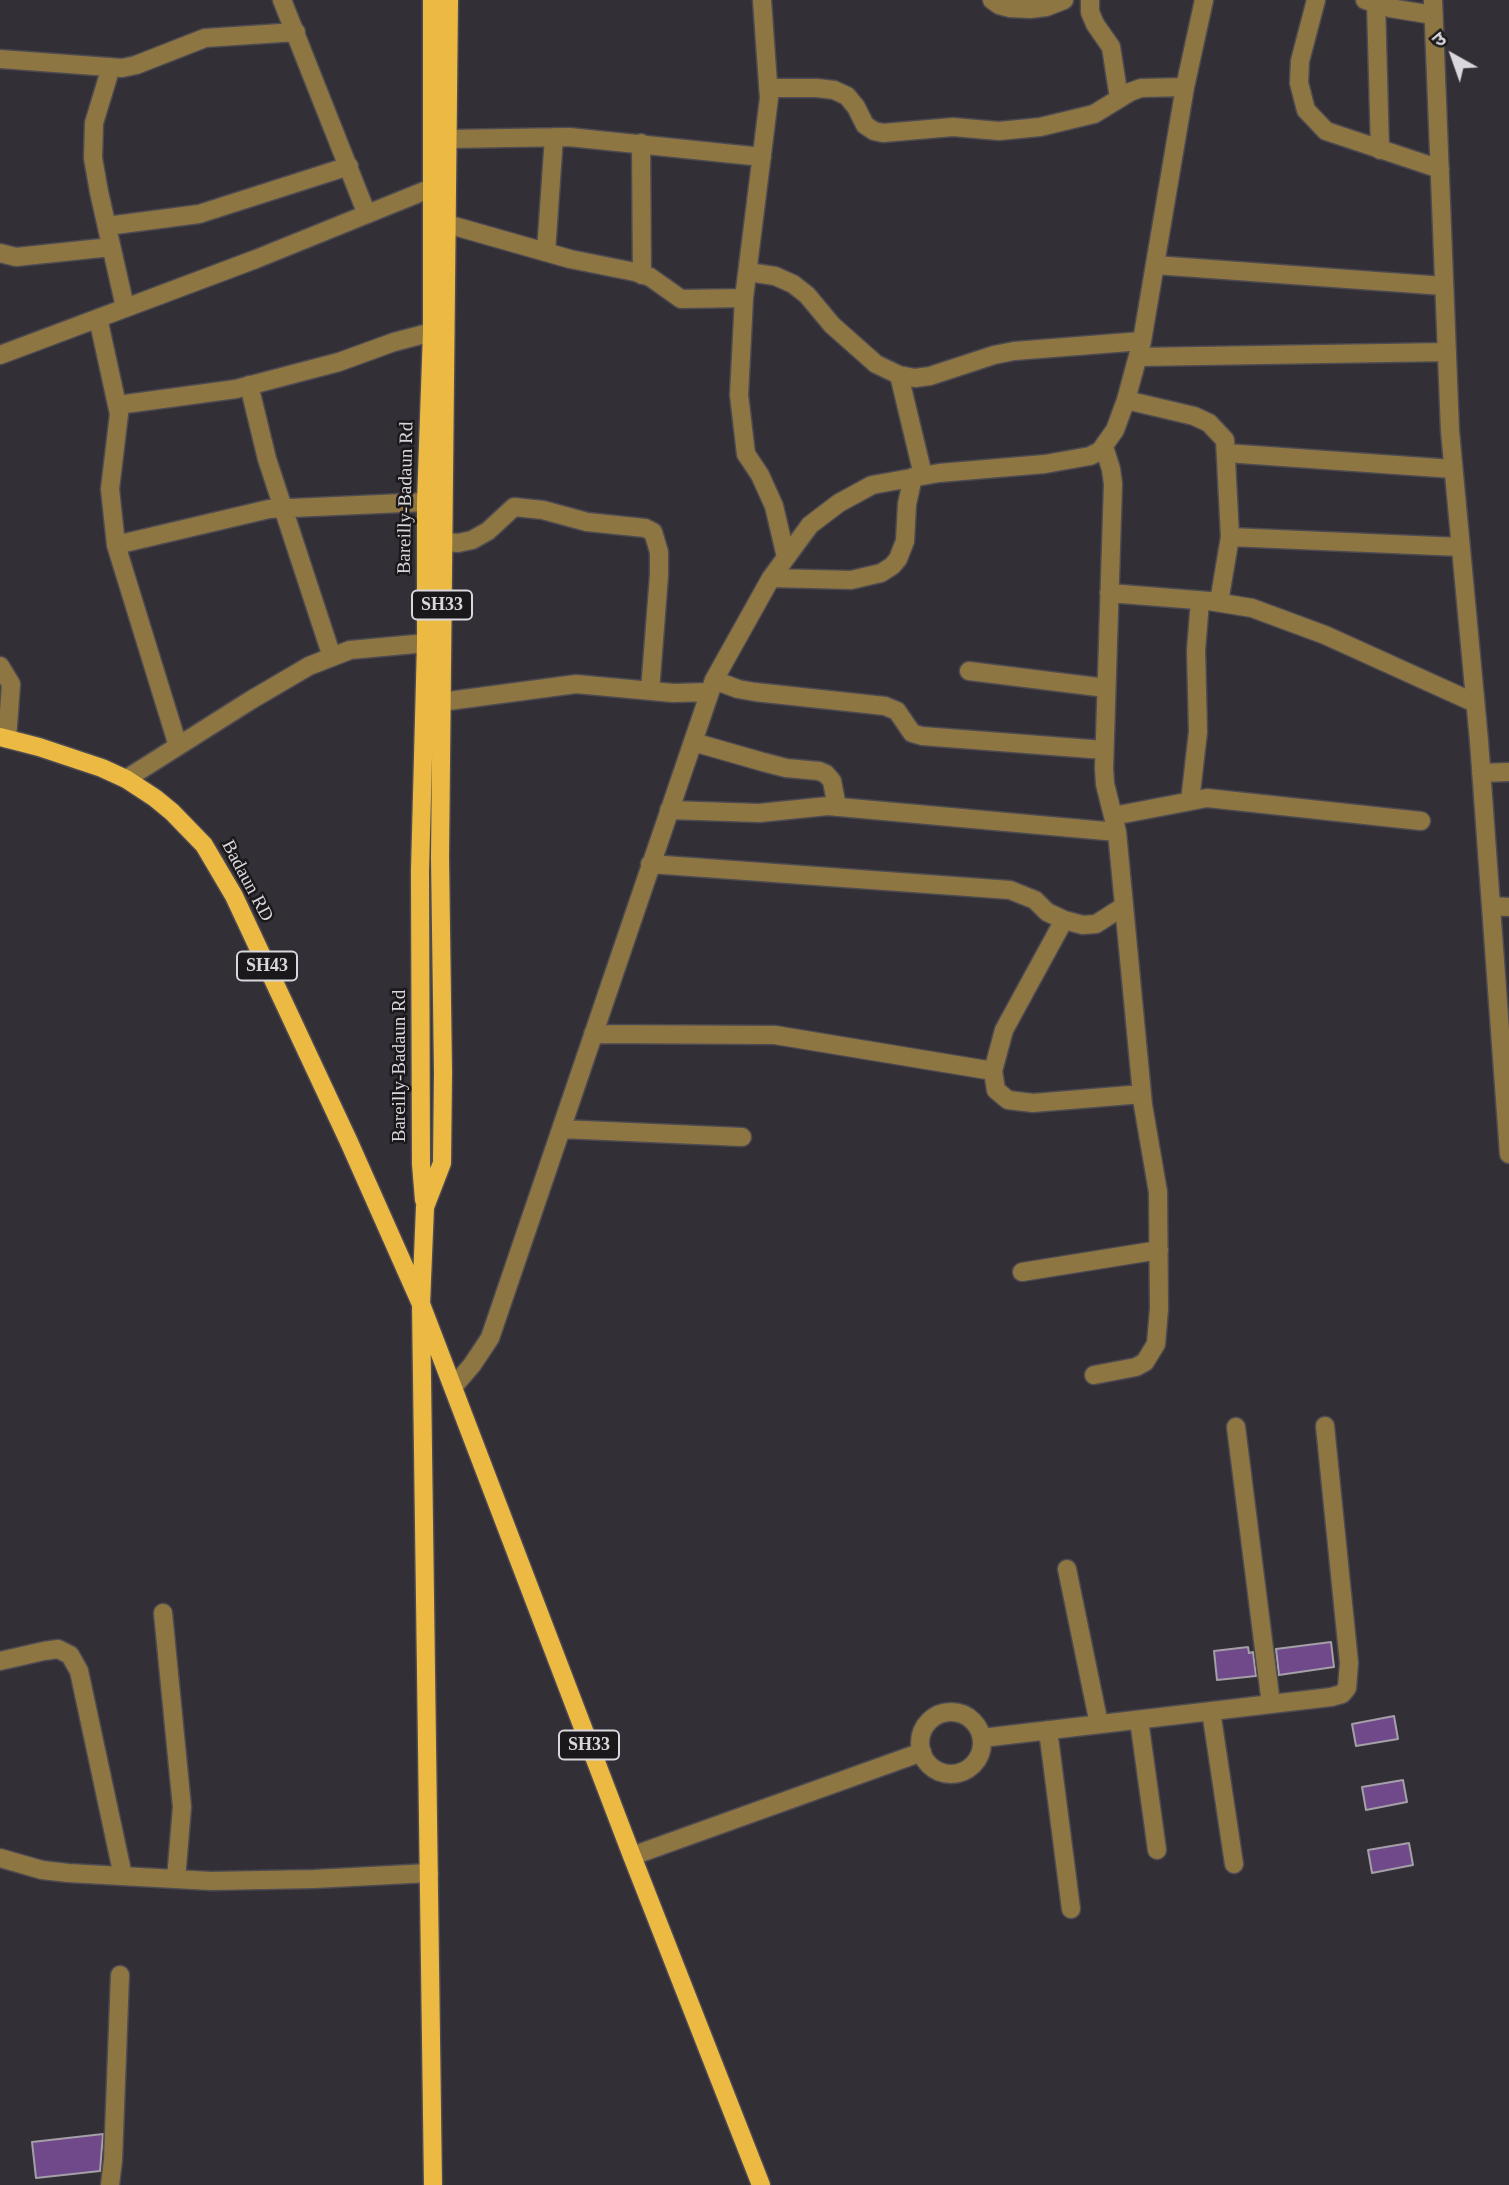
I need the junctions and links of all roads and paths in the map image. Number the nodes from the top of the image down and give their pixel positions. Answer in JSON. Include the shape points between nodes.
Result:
{"nodes":[{"id":1,"x":282,"y":0,"type":"edge"},
{"id":2,"x":432,"y":0,"type":"edge"},
{"id":3,"x":449,"y":0,"type":"edge"},
{"id":4,"x":762,"y":0,"type":"edge"},
{"id":5,"x":992,"y":0,"type":"edge"},
{"id":6,"x":1064,"y":0,"type":"edge"},
{"id":7,"x":1090,"y":0,"type":"edge"},
{"id":8,"x":1204,"y":0,"type":"edge"},
{"id":9,"x":1316,"y":0,"type":"edge"},
{"id":10,"x":1370,"y":2,"type":"edge"},
{"id":11,"x":1433,"y":7,"type":"edge"},
{"id":12,"x":296,"y":32,"type":"junction"},
{"id":13,"x":0,"y":59,"type":"edge"},
{"id":14,"x":111,"y":67,"type":"junction"},
{"id":15,"x":1185,"y":87,"type":"junction"},
{"id":16,"x":768,"y":88,"type":"junction"},
{"id":17,"x":1119,"y":98,"type":"junction"},
{"id":18,"x":554,"y":138,"type":"junction"},
{"id":19,"x":448,"y":139,"type":"junction"},
{"id":20,"x":641,"y":143,"type":"junction"},
{"id":21,"x":1380,"y":150,"type":"junction"},
{"id":22,"x":762,"y":157,"type":"junction"},
{"id":23,"x":349,"y":166,"type":"junction"},
{"id":24,"x":1440,"y":169,"type":"junction"},
{"id":25,"x":439,"y":184,"type":"junction"},
{"id":26,"x":366,"y":212,"type":"junction"},
{"id":27,"x":447,"y":224,"type":"junction"},
{"id":28,"x":107,"y":226,"type":"junction"},
{"id":29,"x":111,"y":247,"type":"junction"},
{"id":30,"x":546,"y":252,"type":"junction"},
{"id":31,"x":0,"y":253,"type":"edge"},
{"id":32,"x":1155,"y":265,"type":"junction"},
{"id":33,"x":748,"y":272,"type":"junction"},
{"id":34,"x":642,"y":275,"type":"junction"},
{"id":35,"x":1444,"y":286,"type":"junction"},
{"id":36,"x":744,"y":298,"type":"junction"},
{"id":37,"x":125,"y":307,"type":"junction"},
{"id":38,"x":98,"y":318,"type":"junction"},
{"id":39,"x":432,"y":332,"type":"junction"},
{"id":40,"x":1140,"y":349,"type":"junction"},
{"id":41,"x":1447,"y":352,"type":"junction"},
{"id":42,"x":0,"y":355,"type":"edge"},
{"id":43,"x":899,"y":375,"type":"junction"},
{"id":44,"x":249,"y":385,"type":"junction"},
{"id":45,"x":1126,"y":400,"type":"junction"},
{"id":46,"x":117,"y":405,"type":"junction"},
{"id":47,"x":1104,"y":447,"type":"junction"},
{"id":48,"x":1226,"y":453,"type":"junction"},
{"id":49,"x":1453,"y":469,"type":"junction"},
{"id":50,"x":918,"y":476,"type":"junction"},
{"id":51,"x":426,"y":502,"type":"junction"},
{"id":52,"x":284,"y":508,"type":"junction"},
{"id":53,"x":1230,"y":537,"type":"junction"},
{"id":54,"x":443,"y":542,"type":"junction"},
{"id":55,"x":116,"y":545,"type":"junction"},
{"id":56,"x":1461,"y":547,"type":"junction"},
{"id":57,"x":786,"y":557,"type":"junction"},
{"id":58,"x":771,"y":578,"type":"junction"},
{"id":59,"x":1109,"y":593,"type":"junction"},
{"id":60,"x":1200,"y":601,"type":"junction"},
{"id":61,"x":1219,"y":602,"type":"junction"},
{"id":62,"x":426,"y":643,"type":"junction"},
{"id":63,"x":332,"y":657,"type":"junction"},
{"id":64,"x":0,"y":666,"type":"edge"},
{"id":65,"x":969,"y":671,"type":"dead end"},
{"id":66,"x":712,"y":686,"type":"junction"},
{"id":67,"x":1106,"y":688,"type":"junction"},
{"id":68,"x":650,"y":691,"type":"junction"},
{"id":69,"x":441,"y":702,"type":"junction"},
{"id":70,"x":1475,"y":703,"type":"junction"},
{"id":71,"x":3,"y":738,"type":"edge"},
{"id":72,"x":693,"y":742,"type":"junction"},
{"id":73,"x":178,"y":746,"type":"junction"},
{"id":74,"x":1104,"y":750,"type":"junction"},
{"id":75,"x":1481,"y":772,"type":"junction"},
{"id":76,"x":1509,"y":772,"type":"edge"},
{"id":77,"x":126,"y":779,"type":"junction"},
{"id":78,"x":1190,"y":801,"type":"junction"},
{"id":79,"x":837,"y":807,"type":"junction"},
{"id":80,"x":669,"y":810,"type":"junction"},
{"id":81,"x":1421,"y":821,"type":"dead end"},
{"id":82,"x":1115,"y":824,"type":"junction"},
{"id":83,"x":650,"y":864,"type":"junction"},
{"id":84,"x":1124,"y":906,"type":"junction"},
{"id":85,"x":1491,"y":906,"type":"junction"},
{"id":86,"x":1509,"y":907,"type":"edge"},
{"id":87,"x":1065,"y":920,"type":"junction"},
{"id":88,"x":593,"y":1034,"type":"junction"},
{"id":89,"x":993,"y":1071,"type":"junction"},
{"id":90,"x":1142,"y":1094,"type":"junction"},
{"id":91,"x":561,"y":1129,"type":"junction"},
{"id":92,"x":742,"y":1137,"type":"dead end"},
{"id":93,"x":1509,"y":1154,"type":"edge"},
{"id":94,"x":425,"y":1207,"type":"junction"},
{"id":95,"x":1159,"y":1250,"type":"junction"},
{"id":96,"x":1022,"y":1272,"type":"dead end"},
{"id":97,"x":421,"y":1304,"type":"junction"},
{"id":98,"x":1094,"y":1375,"type":"dead end"},
{"id":99,"x":454,"y":1386,"type":"junction"},
{"id":100,"x":1325,"y":1426,"type":"dead end"},
{"id":101,"x":1236,"y":1427,"type":"dead end"},
{"id":102,"x":1067,"y":1569,"type":"dead end"},
{"id":103,"x":163,"y":1613,"type":"dead end"},
{"id":104,"x":0,"y":1661,"type":"edge"},
{"id":105,"x":1271,"y":1704,"type":"junction"},
{"id":106,"x":1211,"y":1711,"type":"junction"},
{"id":107,"x":1139,"y":1720,"type":"junction"},
{"id":108,"x":1099,"y":1724,"type":"junction"},
{"id":109,"x":1048,"y":1730,"type":"junction"},
{"id":110,"x":982,"y":1738,"type":"junction"},
{"id":111,"x":922,"y":1752,"type":"junction"},
{"id":112,"x":1157,"y":1850,"type":"dead end"},
{"id":113,"x":632,"y":1856,"type":"junction"},
{"id":114,"x":0,"y":1858,"type":"edge"},
{"id":115,"x":1234,"y":1864,"type":"dead end"},
{"id":116,"x":429,"y":1873,"type":"junction"},
{"id":117,"x":123,"y":1876,"type":"junction"},
{"id":118,"x":176,"y":1879,"type":"junction"},
{"id":119,"x":1071,"y":1909,"type":"dead end"},
{"id":120,"x":120,"y":1975,"type":"dead end"},
{"id":121,"x":110,"y":2185,"type":"edge"},
{"id":122,"x":433,"y":2185,"type":"edge"},
{"id":123,"x":761,"y":2185,"type":"edge"}],
"edges":[{"from":1,"to":12,"type":"street"},
{"from":2,"to":25,"type":"main road","name":"Bareilly-Badaun Rd","number":"SH33"},
{"from":3,"to":19,"type":"main road","number":"SH33"},
{"from":4,"to":16,"type":"street"},
{"from":5,"to":6,"type":"street","via":[[1010,8],[1030,9]]},
{"from":7,"to":17,"type":"street","via":[[1095,24],[1111,47]]},
{"from":8,"to":15,"type":"street"},
{"from":9,"to":21,"type":"street","via":[[1300,61],[1299,83],[1306,110],[1326,131]]},
{"from":10,"to":11,"type":"street","via":[[1390,8]]},
{"from":10,"to":21,"type":"street"},
{"from":11,"to":24,"type":"street"},
{"from":12,"to":14,"type":"street","via":[[205,38],[136,65]]},
{"from":12,"to":23,"type":"street"},
{"from":13,"to":14,"type":"street"},
{"from":14,"to":28,"type":"street","via":[[93,142],[94,172]]},
{"from":15,"to":17,"type":"street","via":[[1141,88]]},
{"from":15,"to":32,"type":"street"},
{"from":16,"to":17,"type":"street","via":[[834,90],[847,96],[865,125],[883,133],[1040,127],[1094,114]]},
{"from":16,"to":22,"type":"street"},
{"from":18,"to":19,"type":"street"},
{"from":18,"to":20,"type":"street"},
{"from":18,"to":30,"type":"street"},
{"from":19,"to":25,"type":"main road","number":"SH33"},
{"from":20,"to":22,"type":"street"},
{"from":20,"to":34,"type":"street"},
{"from":21,"to":24,"type":"street"},
{"from":22,"to":33,"type":"street"},
{"from":23,"to":26,"type":"street"},
{"from":23,"to":28,"type":"street","via":[[199,214]]},
{"from":24,"to":35,"type":"street"},
{"from":25,"to":26,"type":"street"},
{"from":25,"to":27,"type":"main road","number":"SH33"},
{"from":25,"to":39,"type":"main road","name":"Bareilly-Badaun Rd","number":"SH33"},
{"from":26,"to":37,"type":"street"},
{"from":27,"to":30,"type":"street"},
{"from":27,"to":54,"type":"main road","number":"SH33"},
{"from":28,"to":29,"type":"street"},
{"from":29,"to":31,"type":"street","via":[[16,257]]},
{"from":29,"to":37,"type":"street"},
{"from":30,"to":34,"type":"street"},
{"from":32,"to":35,"type":"street"},
{"from":32,"to":40,"type":"street"},
{"from":33,"to":36,"type":"street"},
{"from":33,"to":43,"type":"street","via":[[793,284],[876,364]]},
{"from":34,"to":36,"type":"street","via":[[681,299]]},
{"from":35,"to":41,"type":"street"},
{"from":36,"to":57,"type":"street","via":[[739,395],[744,443],[774,506]]},
{"from":37,"to":38,"type":"street"},
{"from":38,"to":42,"type":"street"},
{"from":38,"to":46,"type":"street"},
{"from":39,"to":44,"type":"street"},
{"from":39,"to":51,"type":"main road","name":"Bareilly-Badaun Rd","number":"SH33"},
{"from":40,"to":41,"type":"street"},
{"from":40,"to":43,"type":"street","via":[[1014,351],[930,376]]},
{"from":40,"to":45,"type":"street"},
{"from":41,"to":49,"type":"street"},
{"from":43,"to":50,"type":"street"},
{"from":44,"to":46,"type":"street"},
{"from":44,"to":52,"type":"street"},
{"from":45,"to":47,"type":"street"},
{"from":45,"to":48,"type":"street","via":[[1209,423],[1225,440]]},
{"from":46,"to":55,"type":"street","via":[[110,489]]},
{"from":47,"to":50,"type":"street","via":[[1090,456],[1045,464]]},
{"from":47,"to":59,"type":"street","via":[[1113,484]]},
{"from":48,"to":49,"type":"street"},
{"from":48,"to":53,"type":"street"},
{"from":49,"to":56,"type":"street"},
{"from":50,"to":57,"type":"street","via":[[872,485],[839,503],[810,525]]},
{"from":50,"to":58,"type":"street","via":[[907,505],[905,541],[892,566],[851,580]]},
{"from":51,"to":52,"type":"street"},
{"from":51,"to":62,"type":"main road","name":"Bareilly-Badaun Rd","number":"SH33"},
{"from":52,"to":55,"type":"street"},
{"from":52,"to":63,"type":"street"},
{"from":53,"to":56,"type":"street"},
{"from":53,"to":61,"type":"street"},
{"from":54,"to":68,"type":"street","via":[[472,540],[514,507],[653,532],[659,575]]},
{"from":54,"to":69,"type":"main road","number":"SH33"},
{"from":55,"to":73,"type":"street"},
{"from":56,"to":70,"type":"street"},
{"from":57,"to":58,"type":"street"},
{"from":58,"to":66,"type":"street"},
{"from":59,"to":60,"type":"street"},
{"from":59,"to":67,"type":"street"},
{"from":60,"to":61,"type":"street"},
{"from":60,"to":78,"type":"street","via":[[1196,650],[1199,732]]},
{"from":61,"to":70,"type":"street","via":[[1252,608],[1325,635]]},
{"from":62,"to":63,"type":"street","via":[[365,648]]},
{"from":62,"to":94,"type":"main road","name":"Bareilly-Badaun Rd","number":"SH33","via":[[420,871]]},
{"from":63,"to":73,"type":"street","via":[[283,681]]},
{"from":64,"to":71,"type":"street","via":[[11,684]]},
{"from":65,"to":67,"type":"street"},
{"from":66,"to":68,"type":"street"},
{"from":66,"to":72,"type":"street"},
{"from":66,"to":74,"type":"street","via":[[885,706],[897,711],[912,733],[922,736]]},
{"from":67,"to":74,"type":"street"},
{"from":68,"to":69,"type":"street","via":[[576,684]]},
{"from":69,"to":94,"type":"main road","number":"SH33","via":[[442,1163]]},
{"from":70,"to":75,"type":"street"},
{"from":71,"to":77,"type":"main road","name":"Badaun RD","number":"SH43"},
{"from":72,"to":79,"type":"street","via":[[786,768],[826,774]]},
{"from":72,"to":80,"type":"street"},
{"from":73,"to":77,"type":"street"},
{"from":74,"to":82,"type":"street","via":[[1105,784]]},
{"from":75,"to":76,"type":"street"},
{"from":75,"to":85,"type":"street"},
{"from":77,"to":97,"type":"main road","name":"Badaun RD","number":"SH43","via":[[172,812],[219,867]]},
{"from":78,"to":81,"type":"street","via":[[1219,798]]},
{"from":78,"to":82,"type":"street"},
{"from":79,"to":80,"type":"street","via":[[759,813]]},
{"from":79,"to":82,"type":"street"},
{"from":80,"to":83,"type":"street"},
{"from":82,"to":84,"type":"street"},
{"from":83,"to":87,"type":"street","via":[[1010,890]]},
{"from":83,"to":88,"type":"street"},
{"from":84,"to":87,"type":"street","via":[[1096,924]]},
{"from":84,"to":90,"type":"street"},
{"from":85,"to":86,"type":"street"},
{"from":85,"to":93,"type":"street"},
{"from":87,"to":89,"type":"street","via":[[1004,1030]]},
{"from":88,"to":89,"type":"street","via":[[775,1035]]},
{"from":88,"to":91,"type":"street"},
{"from":89,"to":90,"type":"street","via":[[996,1090],[1008,1100],[1060,1102]]},
{"from":90,"to":95,"type":"street","via":[[1158,1192]]},
{"from":91,"to":92,"type":"street"},
{"from":91,"to":99,"type":"street","via":[[490,1338]]},
{"from":94,"to":97,"type":"main road","number":"SH33"},
{"from":95,"to":96,"type":"street"},
{"from":95,"to":98,"type":"street","via":[[1158,1328],[1151,1355],[1136,1367]]},
{"from":97,"to":99,"type":"main road","number":"SH33"},
{"from":97,"to":116,"type":"main road","number":"SH33"},
{"from":99,"to":113,"type":"main road","number":"SH33"},
{"from":100,"to":105,"type":"street","via":[[1348,1642],[1348,1688],[1331,1697]]},
{"from":101,"to":105,"type":"street"},
{"from":102,"to":108,"type":"street"},
{"from":103,"to":118,"type":"street","via":[[182,1807]]},
{"from":104,"to":117,"type":"street","via":[[58,1649],[70,1655],[79,1671]]},
{"from":105,"to":106,"type":"street"},
{"from":106,"to":107,"type":"street"},
{"from":106,"to":115,"type":"street"},
{"from":107,"to":108,"type":"street"},
{"from":107,"to":112,"type":"street"},
{"from":108,"to":109,"type":"street"},
{"from":109,"to":110,"type":"street"},
{"from":109,"to":119,"type":"street"},
{"from":110,"to":111,"type":"street","via":[[978,1758],[963,1772],[942,1773],[932,1768]]},
{"from":110,"to":111,"type":"street","via":[[979,1728],[964,1714],[945,1712],[922,1730]]},
{"from":111,"to":113,"type":"street"},
{"from":113,"to":123,"type":"main road","number":"SH33"},
{"from":114,"to":117,"type":"street","via":[[42,1870]]},
{"from":116,"to":118,"type":"street","via":[[293,1880]]},
{"from":116,"to":122,"type":"main road","number":"SH33"},
{"from":117,"to":118,"type":"street"},
{"from":120,"to":121,"type":"street"}]}
